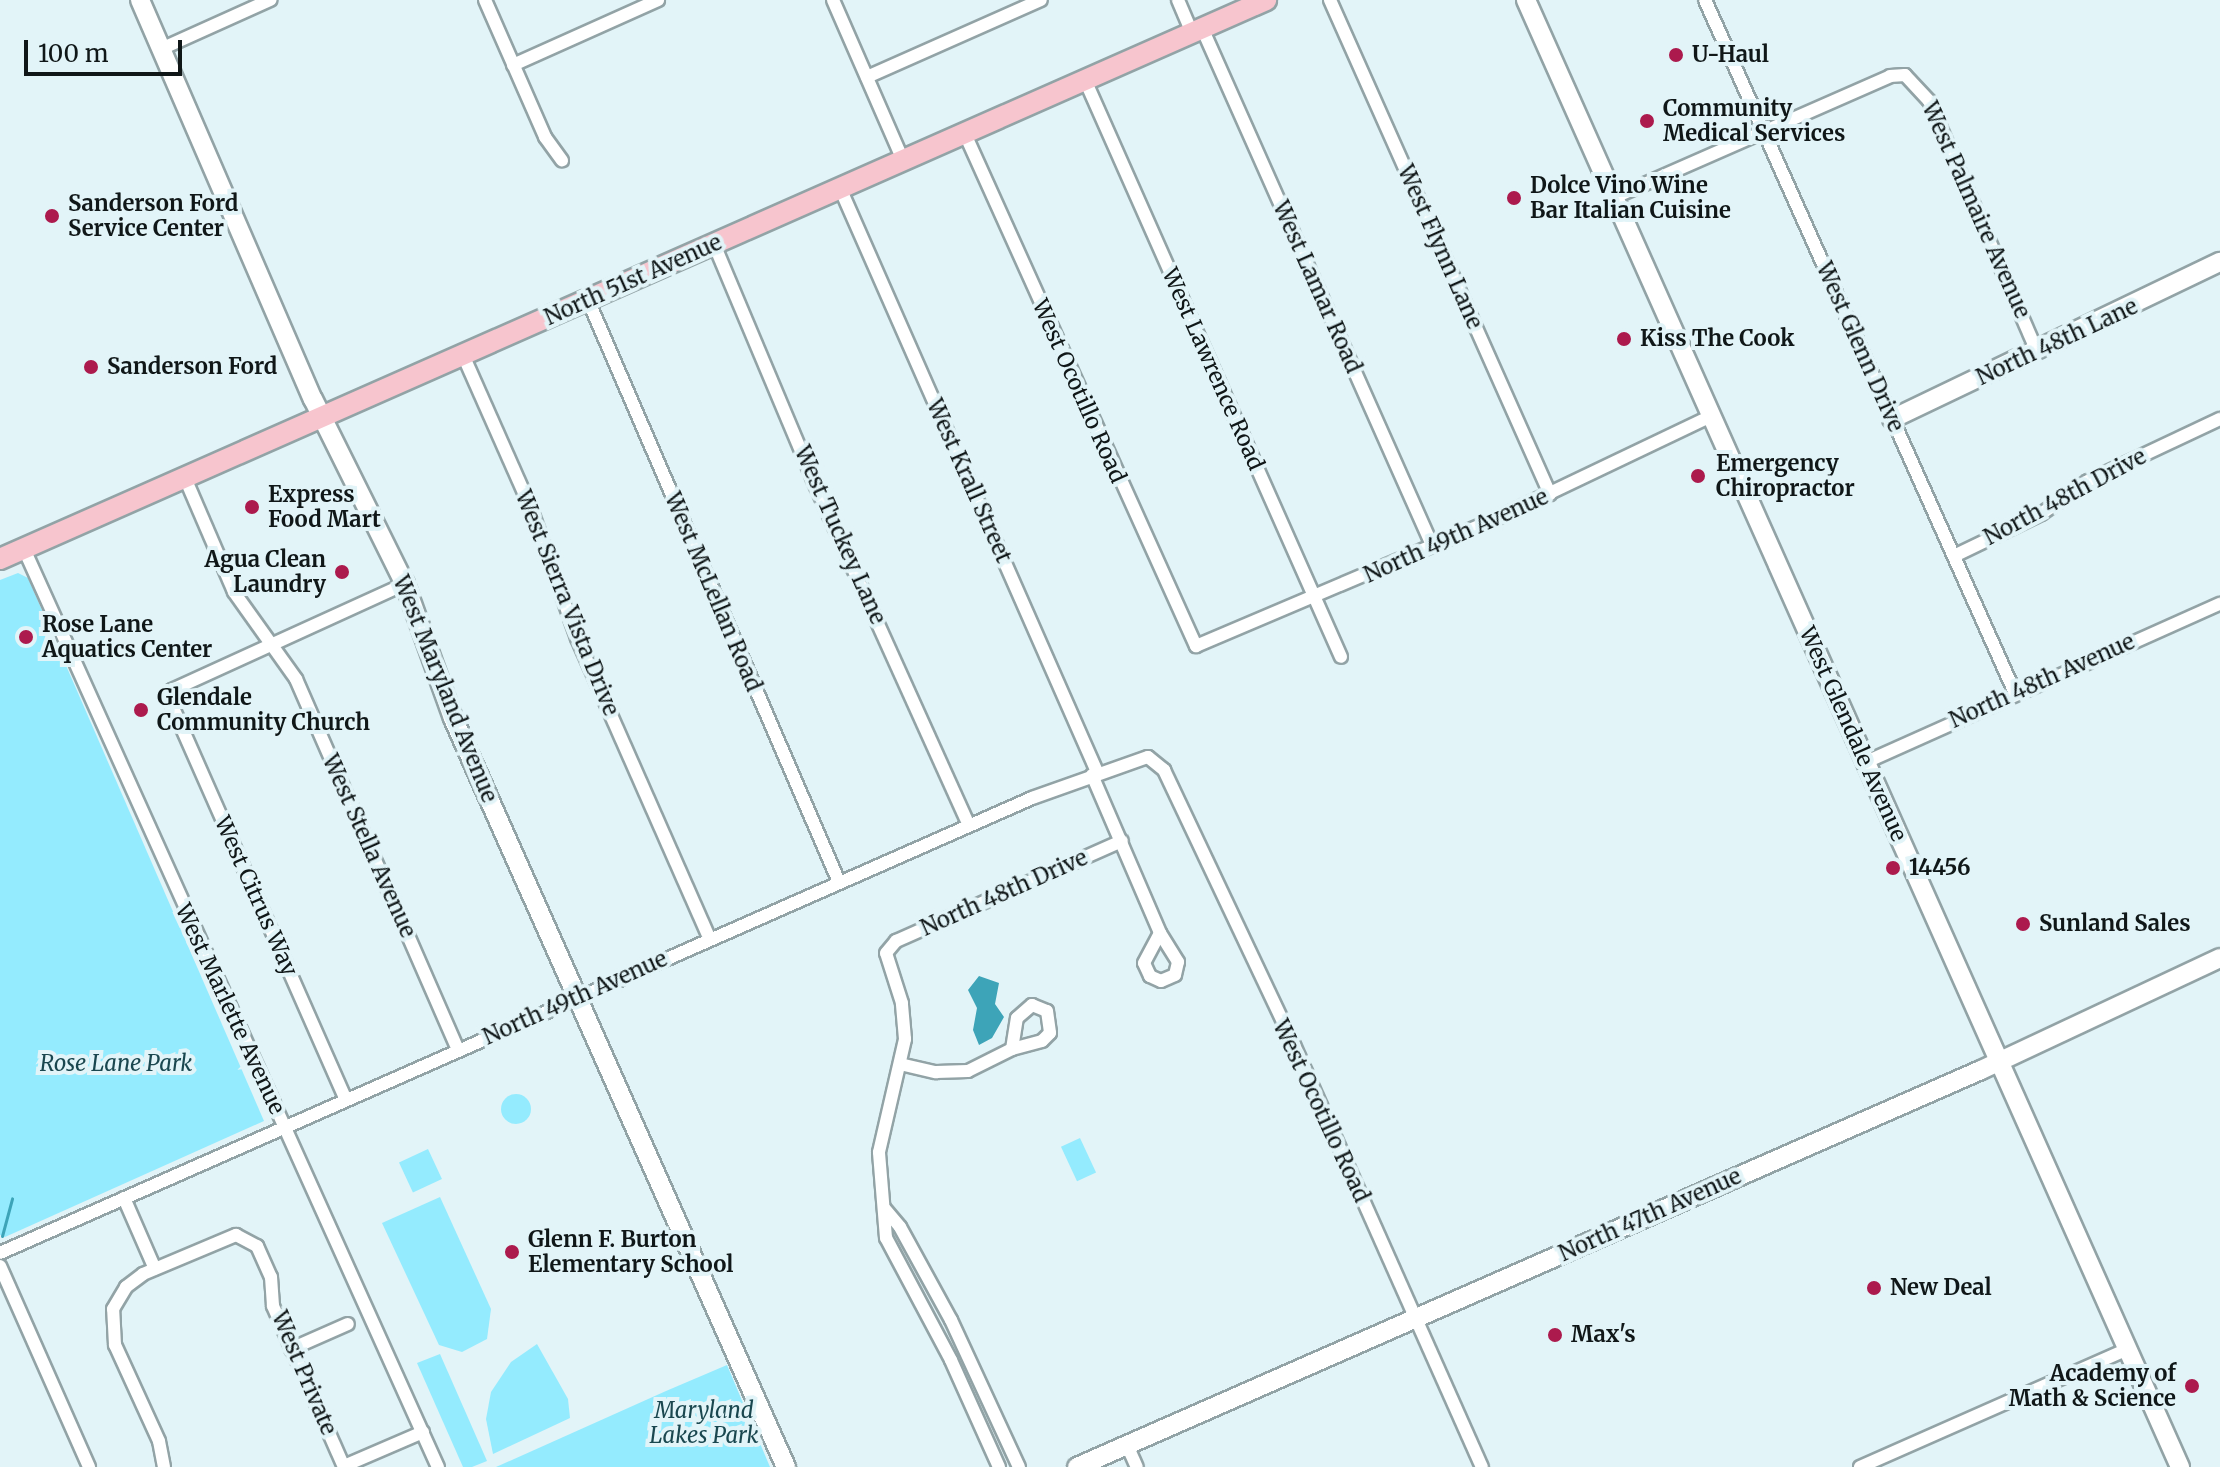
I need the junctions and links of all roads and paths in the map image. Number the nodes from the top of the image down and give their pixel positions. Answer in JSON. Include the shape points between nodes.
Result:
{"nodes":[{"id":1,"x":140,"y":0,"type":"edge"},
{"id":2,"x":270,"y":0,"type":"edge"},
{"id":3,"x":485,"y":0,"type":"edge"},
{"id":4,"x":658,"y":0,"type":"edge"},
{"id":5,"x":833,"y":0,"type":"edge"},
{"id":6,"x":1041,"y":0,"type":"edge"},
{"id":7,"x":1178,"y":0,"type":"edge"},
{"id":8,"x":1266,"y":0,"type":"edge"},
{"id":9,"x":1330,"y":0,"type":"edge"},
{"id":10,"x":1526,"y":0,"type":"edge"},
{"id":11,"x":1705,"y":0,"type":"edge"},
{"id":12,"x":1197,"y":30,"type":"junction"},
{"id":13,"x":161,"y":49,"type":"junction"},
{"id":14,"x":513,"y":65,"type":"junction"},
{"id":15,"x":867,"y":77,"type":"junction"},
{"id":16,"x":1085,"y":80,"type":"junction"},
{"id":17,"x":1764,"y":131,"type":"junction"},
{"id":18,"x":965,"y":134,"type":"junction"},
{"id":19,"x":562,"y":160,"type":"dead end"},
{"id":20,"x":903,"y":160,"type":"junction"},
{"id":21,"x":840,"y":188,"type":"junction"},
{"id":22,"x":1615,"y":197,"type":"junction"},
{"id":23,"x":714,"y":244,"type":"junction"},
{"id":24,"x":2220,"y":262,"type":"edge"},
{"id":25,"x":588,"y":300,"type":"junction"},
{"id":26,"x":2037,"y":352,"type":"junction"},
{"id":27,"x":463,"y":355,"type":"junction"},
{"id":28,"x":324,"y":416,"type":"junction"},
{"id":29,"x":1711,"y":416,"type":"junction"},
{"id":30,"x":1892,"y":419,"type":"junction"},
{"id":31,"x":2220,"y":419,"type":"edge"},
{"id":32,"x":185,"y":478,"type":"junction"},
{"id":33,"x":1550,"y":494,"type":"junction"},
{"id":34,"x":1432,"y":545,"type":"junction"},
{"id":35,"x":24,"y":549,"type":"junction"},
{"id":36,"x":1954,"y":556,"type":"junction"},
{"id":37,"x":0,"y":559,"type":"edge"},
{"id":38,"x":405,"y":584,"type":"junction"},
{"id":39,"x":1315,"y":598,"type":"junction"},
{"id":40,"x":2220,"y":606,"type":"edge"},
{"id":41,"x":273,"y":642,"type":"junction"},
{"id":42,"x":1196,"y":646,"type":"joint"},
{"id":43,"x":1341,"y":657,"type":"dead end"},
{"id":44,"x":2015,"y":693,"type":"junction"},
{"id":45,"x":1154,"y":758,"type":"joint"},
{"id":46,"x":1866,"y":762,"type":"junction"},
{"id":47,"x":1095,"y":775,"type":"junction"},
{"id":48,"x":969,"y":825,"type":"junction"},
{"id":49,"x":1122,"y":841,"type":"junction"},
{"id":50,"x":839,"y":882,"type":"junction"},
{"id":51,"x":1160,"y":933,"type":"dead end"},
{"id":52,"x":710,"y":939,"type":"junction"},
{"id":53,"x":2220,"y":958,"type":"edge"},
{"id":54,"x":577,"y":997,"type":"junction"},
{"id":55,"x":458,"y":1049,"type":"junction"},
{"id":56,"x":1012,"y":1049,"type":"dead end"},
{"id":57,"x":1999,"y":1061,"type":"junction"},
{"id":58,"x":900,"y":1064,"type":"junction"},
{"id":59,"x":346,"y":1100,"type":"junction"},
{"id":60,"x":285,"y":1127,"type":"junction"},
{"id":61,"x":124,"y":1198,"type":"junction"},
{"id":62,"x":885,"y":1209,"type":"junction"},
{"id":63,"x":0,"y":1253,"type":"edge"},
{"id":64,"x":0,"y":1266,"type":"edge"},
{"id":65,"x":155,"y":1269,"type":"junction"},
{"id":66,"x":1416,"y":1318,"type":"junction"},
{"id":67,"x":348,"y":1324,"type":"dead end"},
{"id":68,"x":291,"y":1349,"type":"junction"},
{"id":69,"x":2127,"y":1349,"type":"junction"},
{"id":70,"x":423,"y":1432,"type":"junction"},
{"id":71,"x":1127,"y":1445,"type":"junction"},
{"id":72,"x":89,"y":1467,"type":"edge"},
{"id":73,"x":164,"y":1467,"type":"edge"},
{"id":74,"x":344,"y":1467,"type":"edge"},
{"id":75,"x":438,"y":1467,"type":"edge"},
{"id":76,"x":786,"y":1467,"type":"edge"},
{"id":77,"x":999,"y":1467,"type":"edge"},
{"id":78,"x":1019,"y":1467,"type":"edge"},
{"id":79,"x":1077,"y":1467,"type":"edge"},
{"id":80,"x":1137,"y":1467,"type":"edge"},
{"id":81,"x":1482,"y":1467,"type":"edge"},
{"id":82,"x":1860,"y":1467,"type":"edge"},
{"id":83,"x":2180,"y":1467,"type":"edge"}],
"edges":[{"from":1,"to":13,"type":"street","name":"West Maryland Avenue"},
{"from":2,"to":13,"type":"street"},
{"from":3,"to":14,"type":"street"},
{"from":4,"to":14,"type":"street"},
{"from":5,"to":15,"type":"street"},
{"from":6,"to":15,"type":"street"},
{"from":7,"to":12,"type":"street","name":"West Lamar Road"},
{"from":8,"to":12,"type":"main road","name":"North 51st Avenue"},
{"from":9,"to":33,"type":"street","name":"West Flynn Lane"},
{"from":10,"to":22,"type":"street","name":"West Glendale Avenue"},
{"from":11,"to":17,"type":"street","name":"West Glenn Drive"},
{"from":12,"to":16,"type":"main road","name":"North 51st Avenue"},
{"from":12,"to":34,"type":"street","name":"West Lamar Road"},
{"from":13,"to":28,"type":"street","name":"West Maryland Avenue"},
{"from":14,"to":19,"type":"street","via":[[545,137]]},
{"from":15,"to":20,"type":"street"},
{"from":16,"to":18,"type":"main road","name":"North 51st Avenue"},
{"from":16,"to":39,"type":"street","name":"West Lawrence Road"},
{"from":17,"to":22,"type":"street"},
{"from":17,"to":26,"type":"street","name":"West Palmaire Avenue","via":[[1890,76],[1905,75],[1929,101]]},
{"from":17,"to":30,"type":"street","name":"West Glenn Drive"},
{"from":18,"to":20,"type":"main road","name":"North 51st Avenue"},
{"from":18,"to":42,"type":"street","name":"West Ocotillo Road"},
{"from":20,"to":21,"type":"main road","name":"North 51st Avenue"},
{"from":21,"to":23,"type":"main road","name":"North 51st Avenue"},
{"from":21,"to":47,"type":"street","name":"West Krall Street"},
{"from":22,"to":29,"type":"street","name":"West Glendale Avenue"},
{"from":23,"to":25,"type":"main road","name":"North 51st Avenue"},
{"from":23,"to":48,"type":"street","name":"West Tuckey Lane","via":[[813,480]]},
{"from":24,"to":26,"type":"street","name":"North 48th Lane"},
{"from":25,"to":27,"type":"main road","name":"North 51st Avenue"},
{"from":25,"to":50,"type":"street","name":"West McLellan Road"},
{"from":26,"to":30,"type":"street","name":"North 48th Lane"},
{"from":27,"to":28,"type":"main road","name":"North 51st Avenue"},
{"from":27,"to":52,"type":"street","name":"West Sierra Vista Drive","via":[[530,506],[577,638]]},
{"from":28,"to":32,"type":"main road","name":"North 51st Avenue"},
{"from":28,"to":38,"type":"street","name":"West Maryland Avenue"},
{"from":29,"to":33,"type":"street","name":"North 49th Avenue"},
{"from":29,"to":46,"type":"street","name":"West Glendale Avenue"},
{"from":30,"to":36,"type":"street","name":"West Glenn Drive"},
{"from":31,"to":36,"type":"street","name":"North 48th Drive","via":[[2088,481],[2041,514]]},
{"from":32,"to":35,"type":"main road","name":"North 51st Avenue"},
{"from":32,"to":41,"type":"street","name":"West Stella Avenue","via":[[234,592]]},
{"from":33,"to":34,"type":"street","name":"North 49th Avenue"},
{"from":34,"to":39,"type":"street","name":"North 49th Avenue"},
{"from":35,"to":37,"type":"main road","name":"North 51st Avenue"},
{"from":35,"to":60,"type":"street","name":"West Marlette Avenue"},
{"from":36,"to":44,"type":"street","name":"West Glenn Drive"},
{"from":38,"to":41,"type":"street"},
{"from":38,"to":54,"type":"street","name":"West Maryland Avenue","via":[[453,718]]},
{"from":39,"to":42,"type":"street","name":"North 49th Avenue"},
{"from":39,"to":43,"type":"street","name":"West Lawrence Road"},
{"from":40,"to":44,"type":"street","name":"North 48th Avenue"},
{"from":41,"to":55,"type":"street","name":"West Stella Avenue","via":[[296,679]]},
{"from":41,"to":59,"type":"street","name":"West Citrus Way","via":[[172,690],[172,705]]},
{"from":44,"to":46,"type":"street","name":"North 48th Avenue"},
{"from":45,"to":47,"type":"street","name":"North 49th Avenue","via":[[1142,757]]},
{"from":45,"to":66,"type":"street","name":"West Ocotillo Road","via":[[1294,1045]]},
{"from":46,"to":57,"type":"street","name":"West Glendale Avenue"},
{"from":47,"to":48,"type":"street","name":"North 49th Avenue"},
{"from":47,"to":49,"type":"street","name":"West Krall Street"},
{"from":48,"to":50,"type":"street","name":"North 49th Avenue"},
{"from":49,"to":51,"type":"street","name":"West Krall Street"},
{"from":49,"to":58,"type":"street","name":"North 48th Drive","via":[[887,947],[904,1013]]},
{"from":50,"to":52,"type":"street","name":"North 49th Avenue"},
{"from":52,"to":54,"type":"street","name":"North 49th Avenue"},
{"from":53,"to":57,"type":"street","name":"North 47th Avenue"},
{"from":54,"to":55,"type":"street","name":"North 49th Avenue"},
{"from":54,"to":76,"type":"street","name":"West Maryland Avenue"},
{"from":55,"to":59,"type":"street","name":"North 49th Avenue"},
{"from":56,"to":58,"type":"street","via":[[968,1071]]},
{"from":57,"to":66,"type":"street","name":"North 47th Avenue"},
{"from":57,"to":69,"type":"street","name":"West Glendale Avenue"},
{"from":58,"to":62,"type":"street","via":[[879,1152],[878,1185]]},
{"from":59,"to":60,"type":"street","name":"North 49th Avenue"},
{"from":60,"to":61,"type":"street","name":"North 49th Avenue"},
{"from":60,"to":70,"type":"street","name":"West Marlette Avenue"},
{"from":61,"to":63,"type":"street","name":"North 49th Avenue"},
{"from":61,"to":65,"type":"street"},
{"from":62,"to":77,"type":"street","via":[[886,1238],[951,1360]]},
{"from":62,"to":78,"type":"street","via":[[951,1320]]},
{"from":64,"to":72,"type":"street"},
{"from":65,"to":68,"type":"street","name":"West Private","via":[[229,1236],[247,1238],[257,1246],[271,1277],[273,1306]]},
{"from":65,"to":73,"type":"street","via":[[126,1287],[113,1309],[115,1345],[159,1441]]},
{"from":66,"to":71,"type":"street","name":"North 47th Avenue"},
{"from":66,"to":81,"type":"street","name":"West Ocotillo Road"},
{"from":67,"to":68,"type":"street"},
{"from":68,"to":74,"type":"street","name":"West Private"},
{"from":69,"to":82,"type":"street"},
{"from":69,"to":83,"type":"street","name":"West Glendale Avenue"},
{"from":70,"to":74,"type":"street"},
{"from":70,"to":75,"type":"street","name":"West Marlette Avenue"},
{"from":71,"to":79,"type":"street","name":"North 47th Avenue"},
{"from":71,"to":80,"type":"street"}]}
